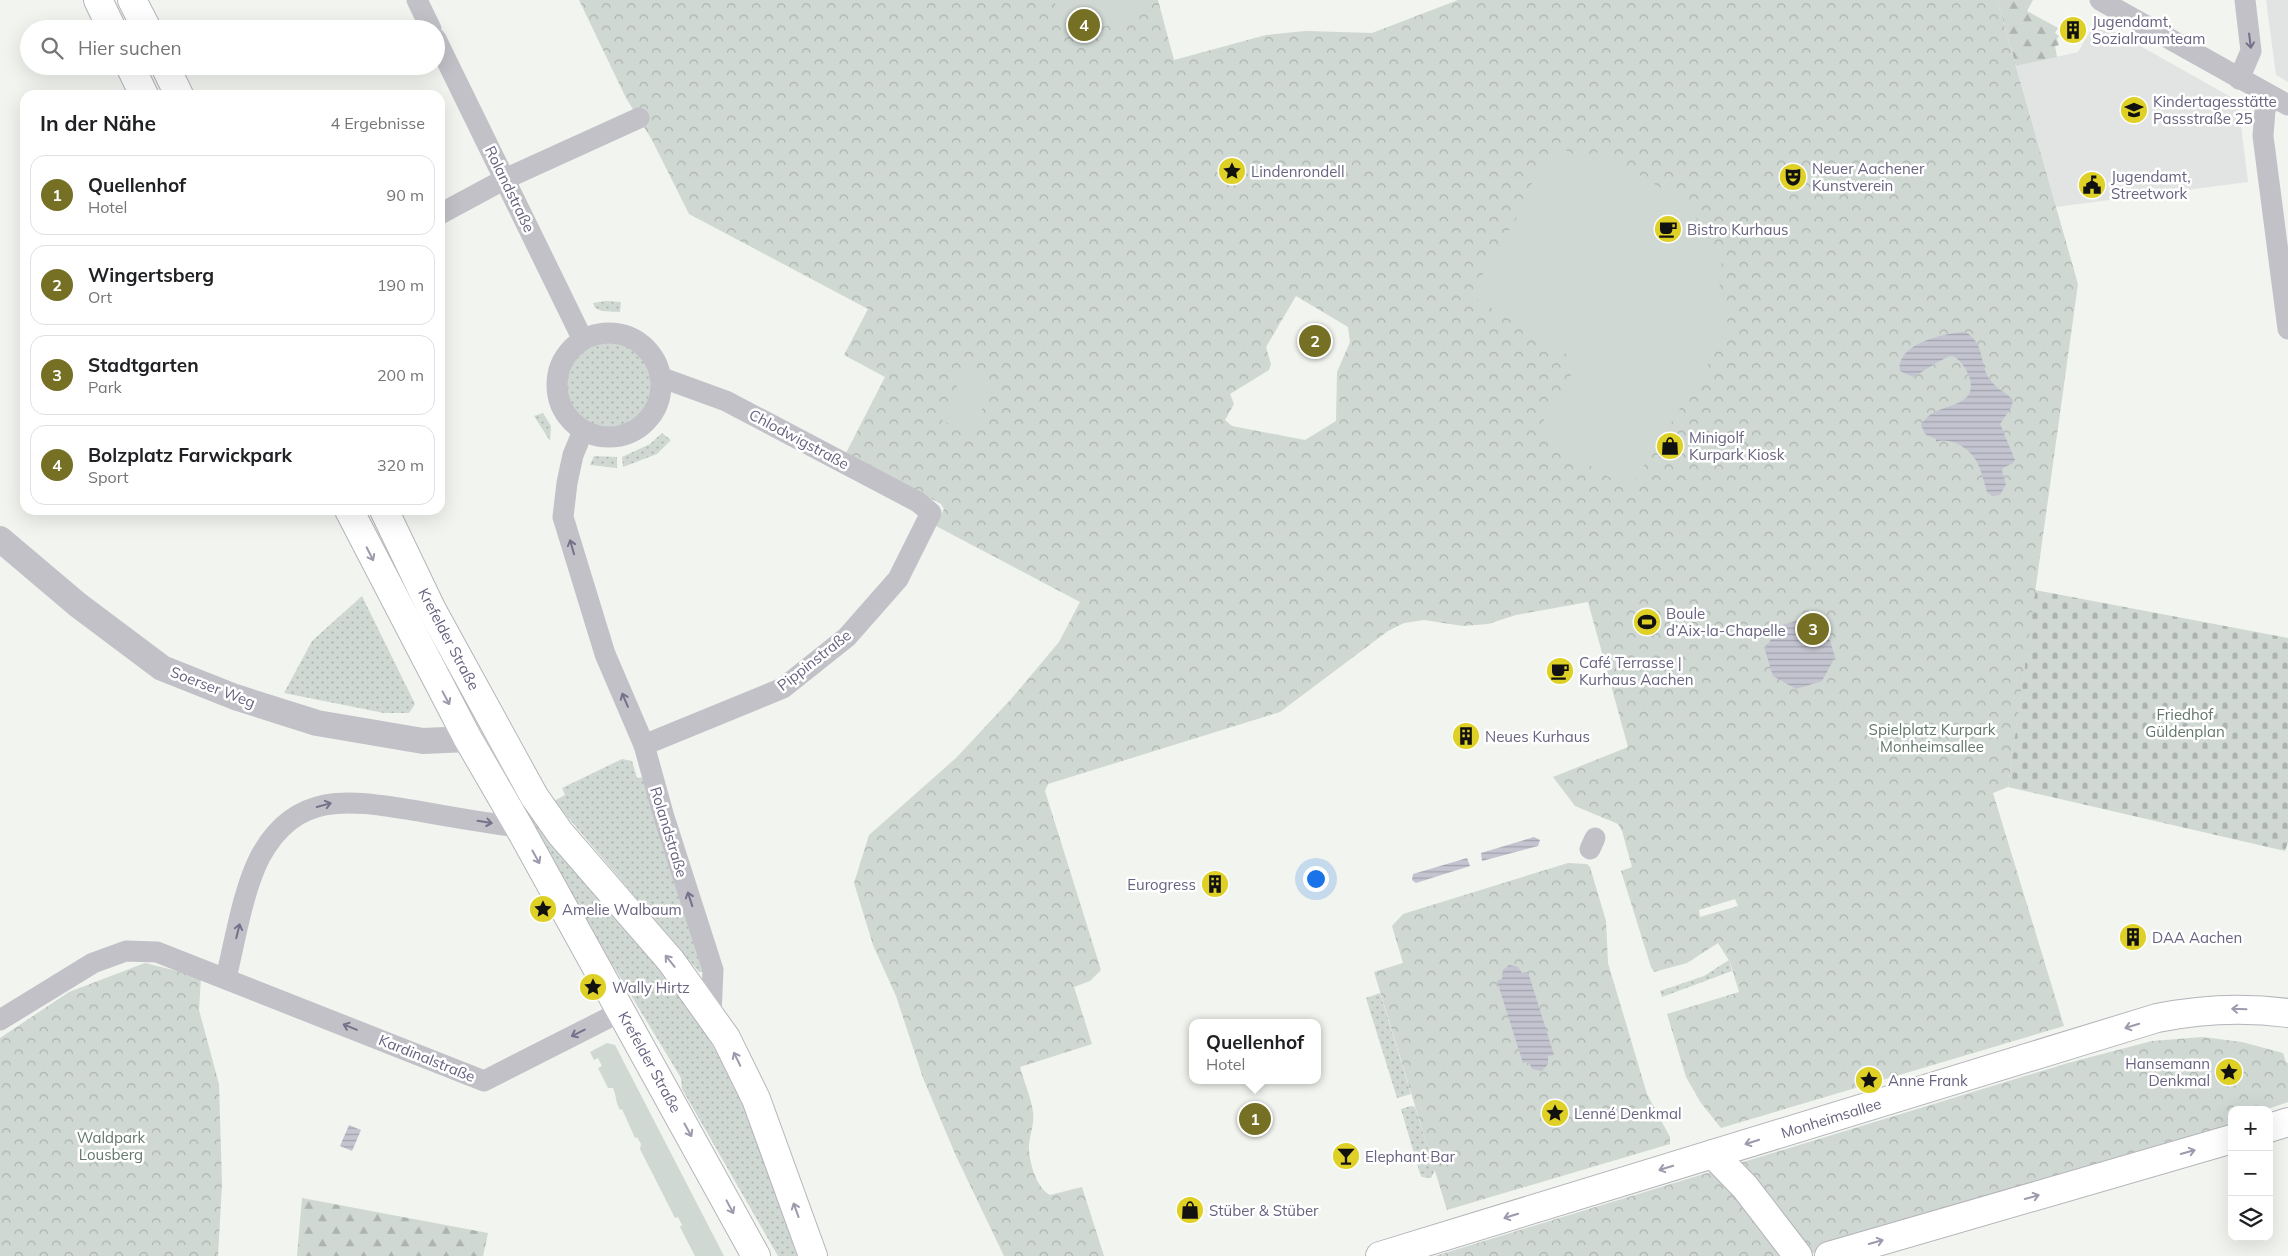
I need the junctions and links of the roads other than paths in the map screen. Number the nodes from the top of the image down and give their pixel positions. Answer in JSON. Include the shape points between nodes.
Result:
{"nodes":[{"id":1,"x":98,"y":0,"type":"edge"},
{"id":2,"x":132,"y":0,"type":"edge"},
{"id":3,"x":418,"y":0,"type":"edge"},
{"id":4,"x":2100,"y":0,"type":"edge"},
{"id":5,"x":2245,"y":0,"type":"edge"},
{"id":6,"x":108,"y":20,"type":"edge"},
{"id":7,"x":142,"y":20,"type":"edge"},
{"id":8,"x":428,"y":20,"type":"edge"},
{"id":9,"x":445,"y":56,"type":"edge"},
{"id":10,"x":134,"y":75,"type":"edge"},
{"id":11,"x":169,"y":75,"type":"edge"},
{"id":12,"x":2239,"y":79,"type":"junction"},
{"id":13,"x":142,"y":90,"type":"edge"},
{"id":14,"x":177,"y":90,"type":"edge"},
{"id":15,"x":2279,"y":100,"type":"edge"},
{"id":16,"x":639,"y":118,"type":"dead end"},
{"id":17,"x":505,"y":179,"type":"junction"},
{"id":18,"x":445,"y":211,"type":"edge"},
{"id":19,"x":2288,"y":329,"type":"edge"},
{"id":20,"x":583,"y":340,"type":"junction"},
{"id":21,"x":660,"y":377,"type":"junction"},
{"id":22,"x":583,"y":431,"type":"junction"},
{"id":23,"x":931,"y":513,"type":"joint"},
{"id":24,"x":352,"y":515,"type":"edge"},
{"id":25,"x":386,"y":515,"type":"edge"},
{"id":26,"x":0,"y":539,"type":"edge"},
{"id":27,"x":468,"y":738,"type":"junction"},
{"id":28,"x":644,"y":745,"type":"junction"},
{"id":29,"x":516,"y":768,"type":"junction"},
{"id":30,"x":519,"y":827,"type":"junction"},
{"id":31,"x":226,"y":978,"type":"junction"},
{"id":32,"x":622,"y":1011,"type":"junction"},
{"id":33,"x":2288,"y":1013,"type":"edge"},
{"id":34,"x":710,"y":1014,"type":"junction"},
{"id":35,"x":0,"y":1020,"type":"edge"},
{"id":36,"x":2288,"y":1122,"type":"edge"},
{"id":37,"x":2273,"y":1127,"type":"edge"},
{"id":38,"x":2228,"y":1140,"type":"edge"},
{"id":39,"x":1713,"y":1154,"type":"junction"},
{"id":40,"x":756,"y":1256,"type":"edge"},
{"id":41,"x":813,"y":1256,"type":"edge"},
{"id":42,"x":1380,"y":1256,"type":"edge"},
{"id":43,"x":1798,"y":1256,"type":"edge"},
{"id":44,"x":1830,"y":1256,"type":"edge"}],
"edges":[{"from":1,"to":6,"type":"main road"},
{"from":2,"to":7,"type":"main road"},
{"from":3,"to":8,"type":"street"},
{"from":4,"to":12,"type":"street"},
{"from":5,"to":12,"type":"street","one_way":true,"via":[[2251,51]]},
{"from":9,"to":17,"type":"street","name":"Rolandstraße"},
{"from":10,"to":13,"type":"main road"},
{"from":11,"to":14,"type":"main road"},
{"from":12,"to":15,"type":"street"},
{"from":15,"to":19,"type":"street","via":[[2265,110],[2263,136]]},
{"from":16,"to":17,"type":"street"},
{"from":17,"to":18,"type":"street"},
{"from":17,"to":20,"type":"street","name":"Rolandstraße"},
{"from":20,"to":21,"type":"street","via":[[611,333],[638,342],[656,363]]},
{"from":20,"to":22,"type":"street","via":[[571,349],[557,377],[561,408]]},
{"from":21,"to":22,"type":"street","via":[[655,409],[645,423],[615,437]]},
{"from":21,"to":23,"type":"street","name":"Chlodwigstraße","via":[[726,401],[918,502]]},
{"from":28,"to":22,"type":"street","name":"Rolandstraße","one_way":true,"via":[[606,654],[563,516],[573,455]]},
{"from":23,"to":28,"type":"street","name":"Pippinstraße","via":[[898,579],[847,637],[783,688]]},
{"from":24,"to":27,"type":"main road","name":"Krefelder Straße","one_way":true},
{"from":25,"to":29,"type":"main road","name":"Krefelder Straße","via":[[432,610],[494,720]]},
{"from":26,"to":27,"type":"street","name":"Soerser Weg","via":[[78,605],[162,668],[235,697],[317,723],[423,741]]},
{"from":27,"to":29,"type":"street","name":"Krefelder Straße"},
{"from":27,"to":30,"type":"main road","name":"Krefelder Straße"},
{"from":34,"to":28,"type":"street","name":"Rolandstraße","one_way":true,"via":[[713,970]]},
{"from":34,"to":29,"type":"main road","name":"Krefelder Straße","one_way":true,"via":[[671,961],[560,834]]},
{"from":31,"to":30,"type":"street","one_way":true,"via":[[252,876],[261,856],[274,836],[310,809],[329,803],[360,802]]},
{"from":30,"to":32,"type":"main road","name":"Krefelder Straße","one_way":true},
{"from":32,"to":31,"type":"street","name":"Kardinalstraße","one_way":true,"via":[[484,1081]]},
{"from":31,"to":35,"type":"street","name":"Kardinalstraße","via":[[157,952],[126,951],[93,963]]},
{"from":32,"to":40,"type":"main road","name":"Krefelder Straße","one_way":true},
{"from":33,"to":39,"type":"main road","name":"Monheimsallee","one_way":true,"via":[[2230,1008],[2157,1018]]},
{"from":41,"to":34,"type":"main road","one_way":true,"via":[[756,1100],[726,1038]]},
{"from":36,"to":37,"type":"main road"},
{"from":44,"to":38,"type":"main road","one_way":true},
{"from":39,"to":42,"type":"main road","name":"Monheimsallee","one_way":true},
{"from":39,"to":43,"type":"main road","via":[[1745,1187]]}]}
